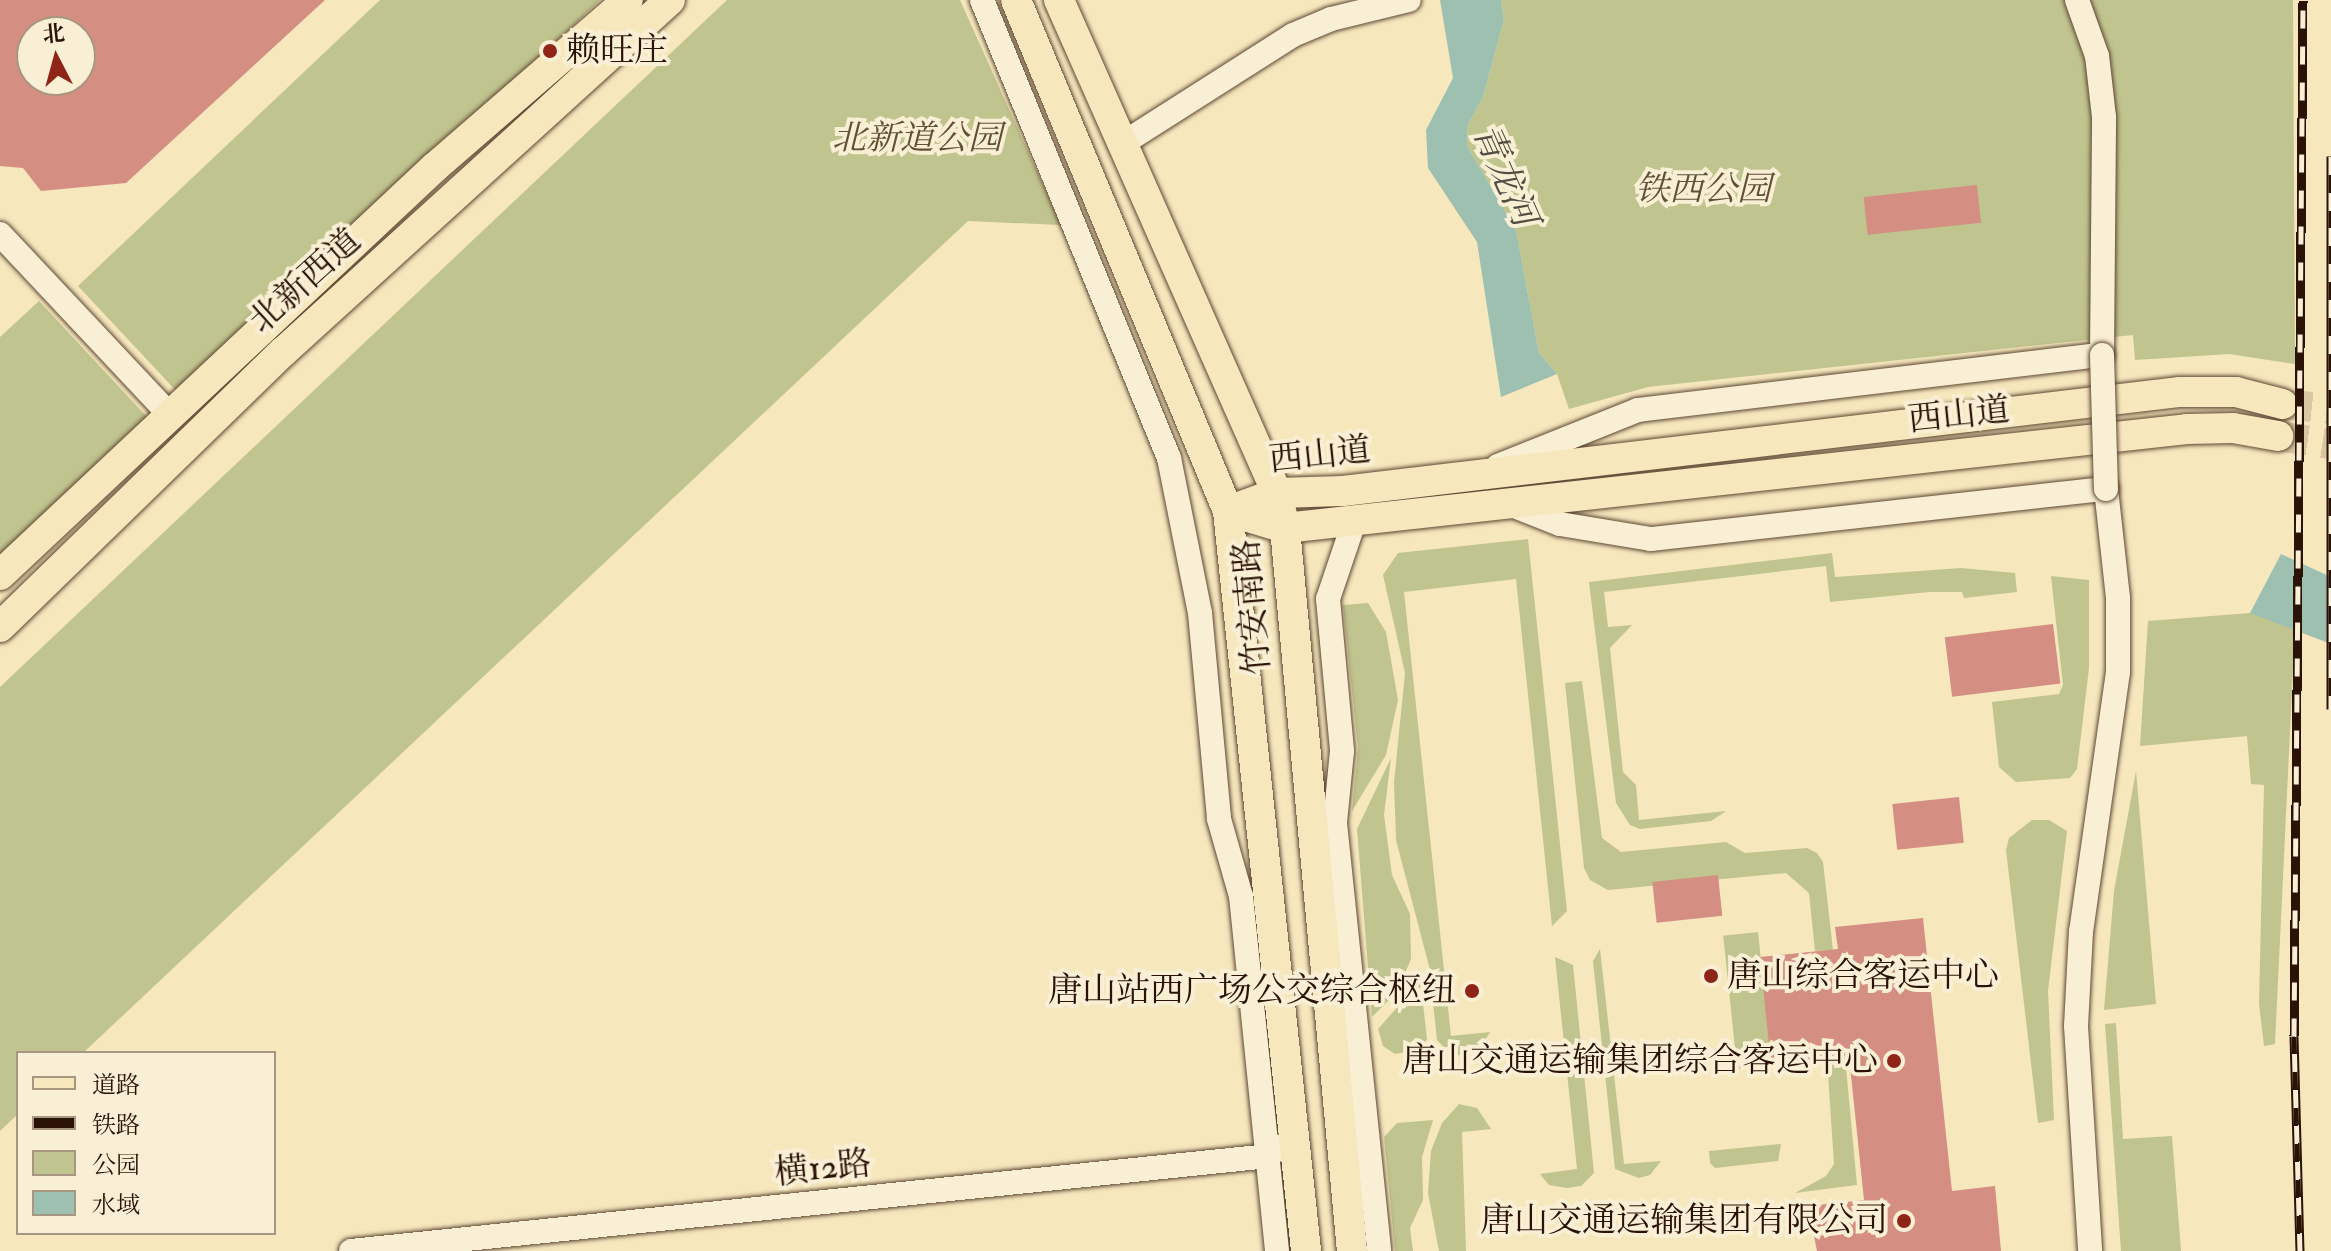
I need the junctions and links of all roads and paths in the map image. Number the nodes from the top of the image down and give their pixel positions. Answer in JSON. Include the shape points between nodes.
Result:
{"nodes":[{"id":1,"x":628,"y":0,"type":"edge"},
{"id":2,"x":982,"y":0,"type":"edge"},
{"id":3,"x":1016,"y":0,"type":"edge"},
{"id":4,"x":1059,"y":0,"type":"edge"},
{"id":5,"x":1070,"y":0,"type":"edge"},
{"id":6,"x":1409,"y":0,"type":"edge"},
{"id":7,"x":2077,"y":0,"type":"edge"},
{"id":8,"x":672,"y":3,"type":"edge"},
{"id":9,"x":1086,"y":63,"type":"junction"},
{"id":10,"x":1125,"y":142,"type":"junction"},
{"id":11,"x":0,"y":234,"type":"edge"},
{"id":12,"x":2102,"y":355,"type":"junction"},
{"id":13,"x":2282,"y":404,"type":"tunnel mouth"},
{"id":14,"x":169,"y":414,"type":"junction"},
{"id":15,"x":2278,"y":436,"type":"tunnel mouth"},
{"id":16,"x":1470,"y":477,"type":"junction"},
{"id":17,"x":2106,"y":489,"type":"junction"},
{"id":18,"x":1277,"y":493,"type":"junction"},
{"id":19,"x":1507,"y":503,"type":"junction"},
{"id":20,"x":1228,"y":511,"type":"junction"},
{"id":21,"x":1354,"y":522,"type":"junction"},
{"id":22,"x":1285,"y":528,"type":"junction"},
{"id":23,"x":0,"y":575,"type":"edge"},
{"id":24,"x":0,"y":627,"type":"edge"},
{"id":25,"x":1332,"y":1058,"type":"junction"},
{"id":26,"x":1286,"y":1064,"type":"junction"},
{"id":27,"x":1339,"y":1129,"type":"junction"},
{"id":28,"x":1294,"y":1135,"type":"junction"},
{"id":29,"x":1268,"y":1156,"type":"junction"},
{"id":30,"x":351,"y":1251,"type":"edge"},
{"id":31,"x":1277,"y":1251,"type":"edge"},
{"id":32,"x":1306,"y":1251,"type":"edge"},
{"id":33,"x":1352,"y":1251,"type":"edge"},
{"id":34,"x":1379,"y":1251,"type":"edge"},
{"id":35,"x":2090,"y":1251,"type":"edge"}],
"edges":[{"from":1,"to":14,"type":"main road","name":"北新西道","via":[[435,167]]},
{"from":2,"to":29,"type":"street","via":[[1169,458],[1200,613],[1219,819],[1241,896]]},
{"from":3,"to":20,"type":"main road","name":"竹安南路"},
{"from":4,"to":9,"type":"main road","name":"竹安南路"},
{"from":5,"to":9,"type":"main road"},
{"from":6,"to":10,"type":"street","via":[[1331,19],[1293,35]]},
{"from":7,"to":12,"type":"street","via":[[2097,56],[2104,117]]},
{"from":8,"to":24,"type":"main road","name":"北新西道","via":[[283,352]]},
{"from":9,"to":10,"type":"main road","name":"竹安南路"},
{"from":10,"to":18,"type":"main road","name":"竹安南路"},
{"from":11,"to":14,"type":"street"},
{"from":12,"to":16,"type":"street","via":[[1638,410]]},
{"from":12,"to":17,"type":"street","bridge":true},
{"from":13,"to":16,"type":"main road","name":"西山道","via":[[2236,392],[2180,392]]},
{"from":14,"to":23,"type":"main road","name":"北新西道"},
{"from":15,"to":19,"type":"main road","name":"西山道","via":[[2233,428],[2187,429]]},
{"from":16,"to":18,"type":"main road","name":"西山道"},
{"from":17,"to":19,"type":"street","via":[[1651,539],[1560,524]]},
{"from":17,"to":35,"type":"street","via":[[2118,598],[2118,672],[2081,931],[2076,1026]]},
{"from":18,"to":20,"type":"main road","name":"西山道"},
{"from":18,"to":22,"type":"main road","name":"竹安南路"},
{"from":19,"to":21,"type":"main road","name":"西山道"},
{"from":20,"to":22,"type":"main road","name":"西山道"},
{"from":20,"to":26,"type":"main road","name":"竹安南路"},
{"from":21,"to":22,"type":"main road","name":"西山道"},
{"from":21,"to":34,"type":"street","via":[[1328,599],[1342,751],[1335,823]]},
{"from":22,"to":25,"type":"main road","name":"竹安南路"},
{"from":25,"to":26,"type":"main road"},
{"from":25,"to":27,"type":"main road","name":"竹安南路"},
{"from":26,"to":28,"type":"main road","name":"竹安南路"},
{"from":27,"to":28,"type":"main road"},
{"from":27,"to":33,"type":"main road","name":"竹安南路"},
{"from":28,"to":29,"type":"street"},
{"from":28,"to":32,"type":"main road","name":"竹安南路"},
{"from":29,"to":30,"type":"street","name":"横12路"},
{"from":29,"to":31,"type":"street"}]}
